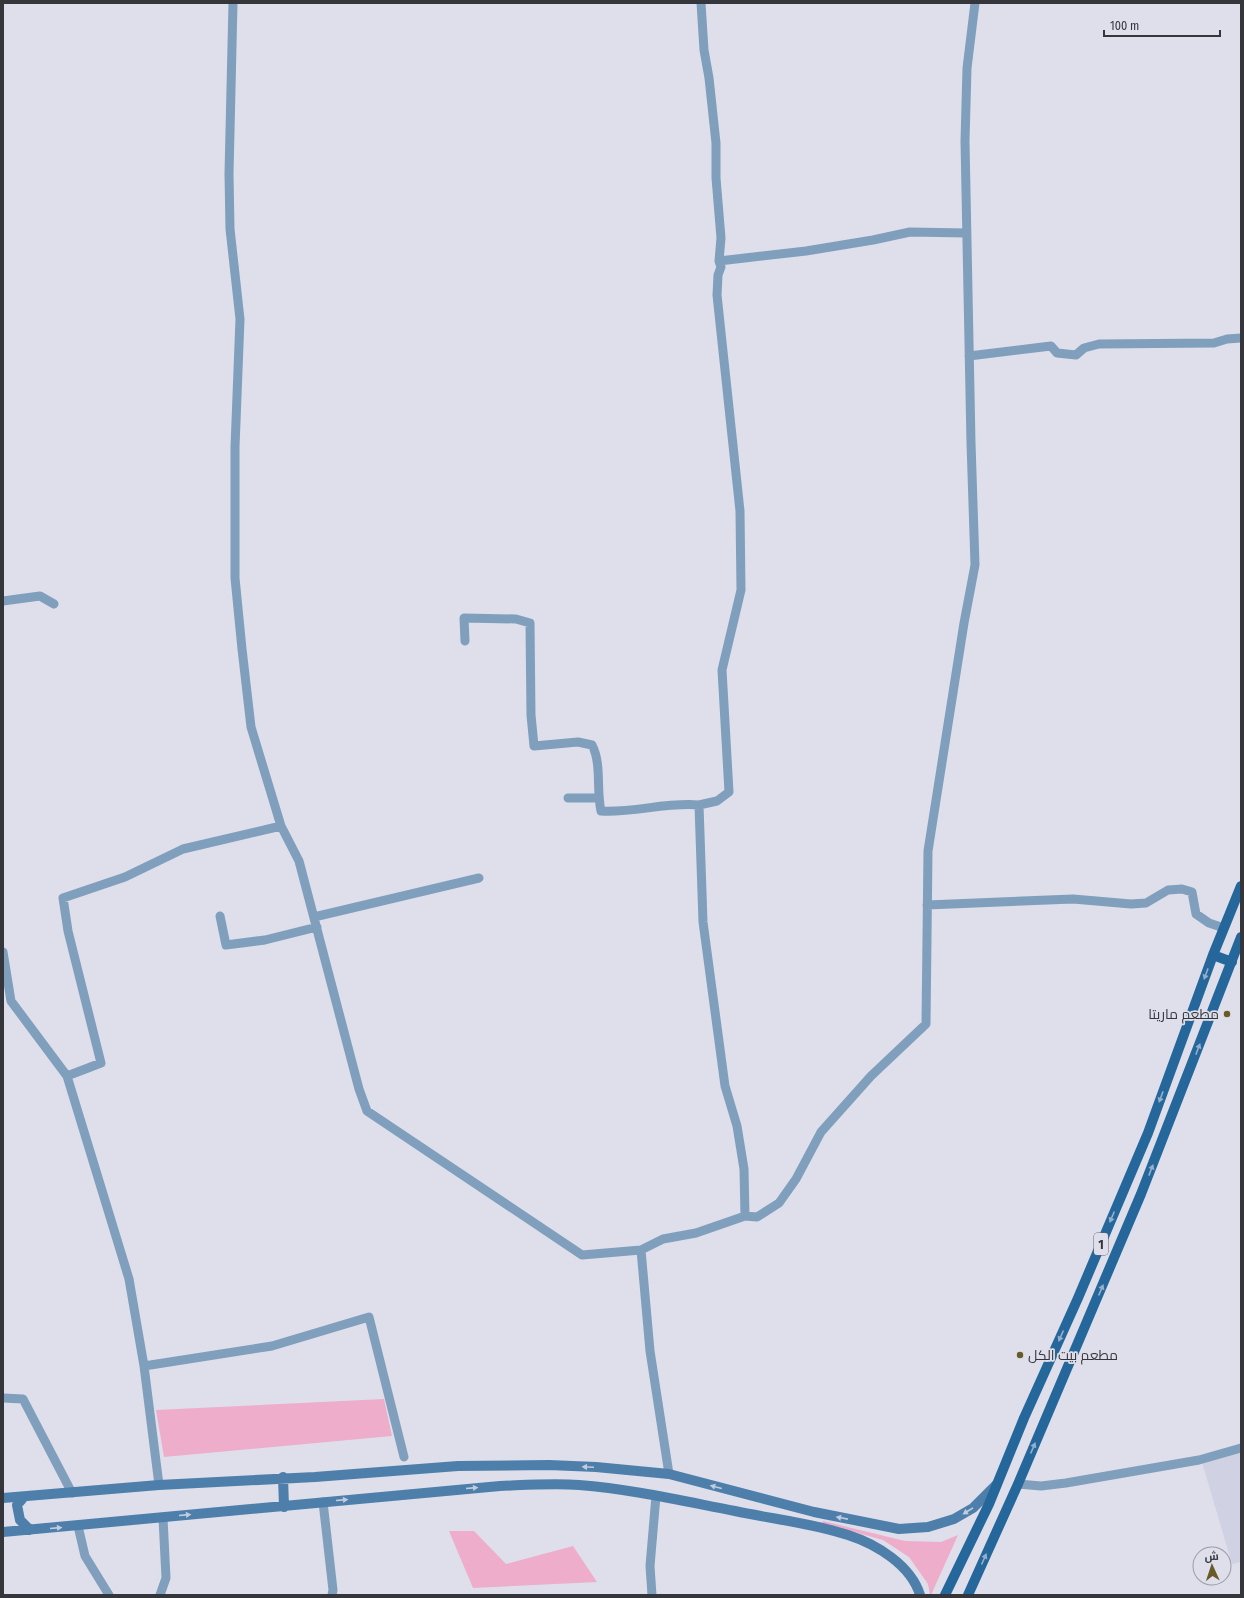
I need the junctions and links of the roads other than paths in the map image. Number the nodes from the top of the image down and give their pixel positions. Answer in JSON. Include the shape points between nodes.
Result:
{"nodes":[{"id":1,"x":233,"y":3,"type":"edge"},
{"id":2,"x":700,"y":3,"type":"edge"},
{"id":3,"x":975,"y":3,"type":"edge"},
{"id":4,"x":966,"y":233,"type":"junction"},
{"id":5,"x":719,"y":261,"type":"junction"},
{"id":6,"x":1241,"y":338,"type":"edge"},
{"id":7,"x":969,"y":356,"type":"junction"},
{"id":8,"x":3,"y":601,"type":"edge"},
{"id":9,"x":54,"y":604,"type":"dead end"},
{"id":10,"x":465,"y":641,"type":"dead end"},
{"id":11,"x":568,"y":798,"type":"dead end"},
{"id":12,"x":598,"y":798,"type":"junction"},
{"id":13,"x":699,"y":805,"type":"junction"},
{"id":14,"x":281,"y":826,"type":"junction"},
{"id":15,"x":479,"y":878,"type":"dead end"},
{"id":16,"x":1241,"y":886,"type":"edge"},
{"id":17,"x":927,"y":906,"type":"junction"},
{"id":18,"x":220,"y":916,"type":"dead end"},
{"id":19,"x":314,"y":916,"type":"junction"},
{"id":20,"x":317,"y":927,"type":"junction"},
{"id":21,"x":1224,"y":928,"type":"junction"},
{"id":22,"x":1241,"y":937,"type":"edge"},
{"id":23,"x":3,"y":952,"type":"edge"},
{"id":24,"x":1213,"y":955,"type":"junction"},
{"id":25,"x":1232,"y":962,"type":"junction"},
{"id":26,"x":67,"y":1076,"type":"junction"},
{"id":27,"x":745,"y":1216,"type":"junction"},
{"id":28,"x":641,"y":1250,"type":"junction"},
{"id":29,"x":1078,"y":1298,"type":"junction"},
{"id":30,"x":1094,"y":1307,"type":"junction"},
{"id":31,"x":144,"y":1366,"type":"junction"},
{"id":32,"x":3,"y":1398,"type":"edge"},
{"id":33,"x":1241,"y":1448,"type":"edge"},
{"id":34,"x":404,"y":1457,"type":"dead end"},
{"id":35,"x":669,"y":1474,"type":"junction"},
{"id":36,"x":283,"y":1478,"type":"junction"},
{"id":37,"x":1018,"y":1484,"type":"junction"},
{"id":38,"x":159,"y":1485,"type":"junction"},
{"id":39,"x":996,"y":1485,"type":"junction"},
{"id":40,"x":72,"y":1493,"type":"junction"},
{"id":41,"x":656,"y":1496,"type":"junction"},
{"id":42,"x":24,"y":1497,"type":"junction"},
{"id":43,"x":3,"y":1498,"type":"edge"},
{"id":44,"x":323,"y":1502,"type":"junction"},
{"id":45,"x":284,"y":1507,"type":"junction"},
{"id":46,"x":814,"y":1512,"type":"junction"},
{"id":47,"x":163,"y":1518,"type":"junction"},
{"id":48,"x":78,"y":1526,"type":"junction"},
{"id":49,"x":813,"y":1527,"type":"junction"},
{"id":50,"x":30,"y":1530,"type":"junction"},
{"id":51,"x":3,"y":1532,"type":"edge"},
{"id":52,"x":110,"y":1595,"type":"edge"},
{"id":53,"x":160,"y":1595,"type":"edge"},
{"id":54,"x":332,"y":1595,"type":"edge"},
{"id":55,"x":652,"y":1595,"type":"edge"},
{"id":56,"x":920,"y":1595,"type":"edge"},
{"id":57,"x":945,"y":1595,"type":"edge"},
{"id":58,"x":968,"y":1595,"type":"edge"}],
"edges":[{"from":1,"to":14,"type":"street","via":[[230,229],[240,318],[235,447],[235,578],[251,727]]},
{"from":2,"to":5,"type":"street","via":[[716,143],[721,238]]},
{"from":3,"to":4,"type":"street","via":[[966,88]]},
{"from":4,"to":5,"type":"street","via":[[910,232],[806,251]]},
{"from":4,"to":7,"type":"street"},
{"from":5,"to":13,"type":"street","via":[[721,267],[717,295],[740,511],[741,590],[722,670],[729,792],[718,801]]},
{"from":6,"to":7,"type":"street","via":[[1214,343],[1099,344],[1084,348],[1076,355],[1057,354],[1051,346]]},
{"from":7,"to":17,"type":"street","via":[[975,565],[928,851]]},
{"from":8,"to":9,"type":"street","via":[[40,596]]},
{"from":10,"to":12,"type":"street","via":[[464,618],[516,619],[530,623],[534,746],[578,742],[592,745],[598,755]]},
{"from":11,"to":12,"type":"street"},
{"from":12,"to":13,"type":"street","via":[[601,811],[612,812],[665,805]]},
{"from":13,"to":27,"type":"street","via":[[703,922],[725,1086],[737,1126],[744,1169]]},
{"from":14,"to":19,"type":"street","via":[[299,861]]},
{"from":14,"to":26,"type":"street","via":[[183,849],[125,877],[63,898],[68,931],[101,1063]]},
{"from":15,"to":19,"type":"street"},
{"from":16,"to":21,"type":"main road","number":"1"},
{"from":17,"to":21,"type":"street","via":[[1073,899],[1131,904],[1146,903],[1168,890],[1182,889],[1192,892],[1196,914],[1209,923]]},
{"from":17,"to":27,"type":"street","via":[[926,1024],[871,1076],[822,1132],[796,1179],[778,1203],[757,1217]]},
{"from":18,"to":20,"type":"street","via":[[226,945],[265,940]]},
{"from":19,"to":20,"type":"street"},
{"from":20,"to":28,"type":"street","via":[[367,1111],[582,1256]]},
{"from":21,"to":24,"type":"main road","number":"1"},
{"from":22,"to":25,"type":"main road","number":"1"},
{"from":23,"to":26,"type":"street","via":[[11,1001]]},
{"from":24,"to":25,"type":"main road"},
{"from":24,"to":29,"type":"main road","number":"1","one_way":true,"via":[[1148,1133]]},
{"from":30,"to":25,"type":"main road","number":"1","one_way":true,"via":[[1142,1194]]},
{"from":26,"to":31,"type":"street","via":[[129,1279]]},
{"from":27,"to":28,"type":"street","via":[[696,1233],[662,1239]]},
{"from":28,"to":35,"type":"street","via":[[650,1351]]},
{"from":29,"to":30,"type":"main road"},
{"from":29,"to":39,"type":"main road","number":"1","one_way":true},
{"from":37,"to":30,"type":"main road","number":"1","one_way":true},
{"from":31,"to":34,"type":"street","via":[[272,1346],[369,1317]]},
{"from":31,"to":38,"type":"street"},
{"from":32,"to":40,"type":"street","via":[[23,1399]]},
{"from":33,"to":37,"type":"street","via":[[1199,1460],[1066,1483],[1041,1486]]},
{"from":35,"to":36,"type":"main road","one_way":true,"via":[[596,1467],[458,1466]]},
{"from":46,"to":35,"type":"main road","one_way":true},
{"from":36,"to":38,"type":"main road"},
{"from":36,"to":45,"type":"main road"},
{"from":58,"to":37,"type":"main road","number":"1","one_way":true},
{"from":38,"to":40,"type":"main road"},
{"from":39,"to":46,"type":"main road","one_way":true,"via":[[973,1508],[954,1520],[928,1527],[899,1528]]},
{"from":39,"to":57,"type":"main road","number":"1"},
{"from":40,"to":42,"type":"main road"},
{"from":44,"to":41,"type":"main road","one_way":true,"via":[[500,1486],[578,1485]]},
{"from":41,"to":49,"type":"main road"},
{"from":41,"to":55,"type":"street","via":[[650,1566]]},
{"from":42,"to":43,"type":"main road"},
{"from":42,"to":50,"type":"main road","via":[[18,1505],[20,1520]]},
{"from":44,"to":45,"type":"main road"},
{"from":44,"to":54,"type":"street"},
{"from":47,"to":45,"type":"main road","one_way":true},
{"from":46,"to":49,"type":"main road"},
{"from":47,"to":48,"type":"main road"},
{"from":47,"to":53,"type":"street","via":[[166,1578]]},
{"from":50,"to":48,"type":"main road","one_way":true},
{"from":48,"to":52,"type":"street","via":[[85,1556]]},
{"from":49,"to":56,"type":"main road","via":[[848,1535],[876,1548],[897,1562],[909,1575]]},
{"from":50,"to":51,"type":"main road"}]}
